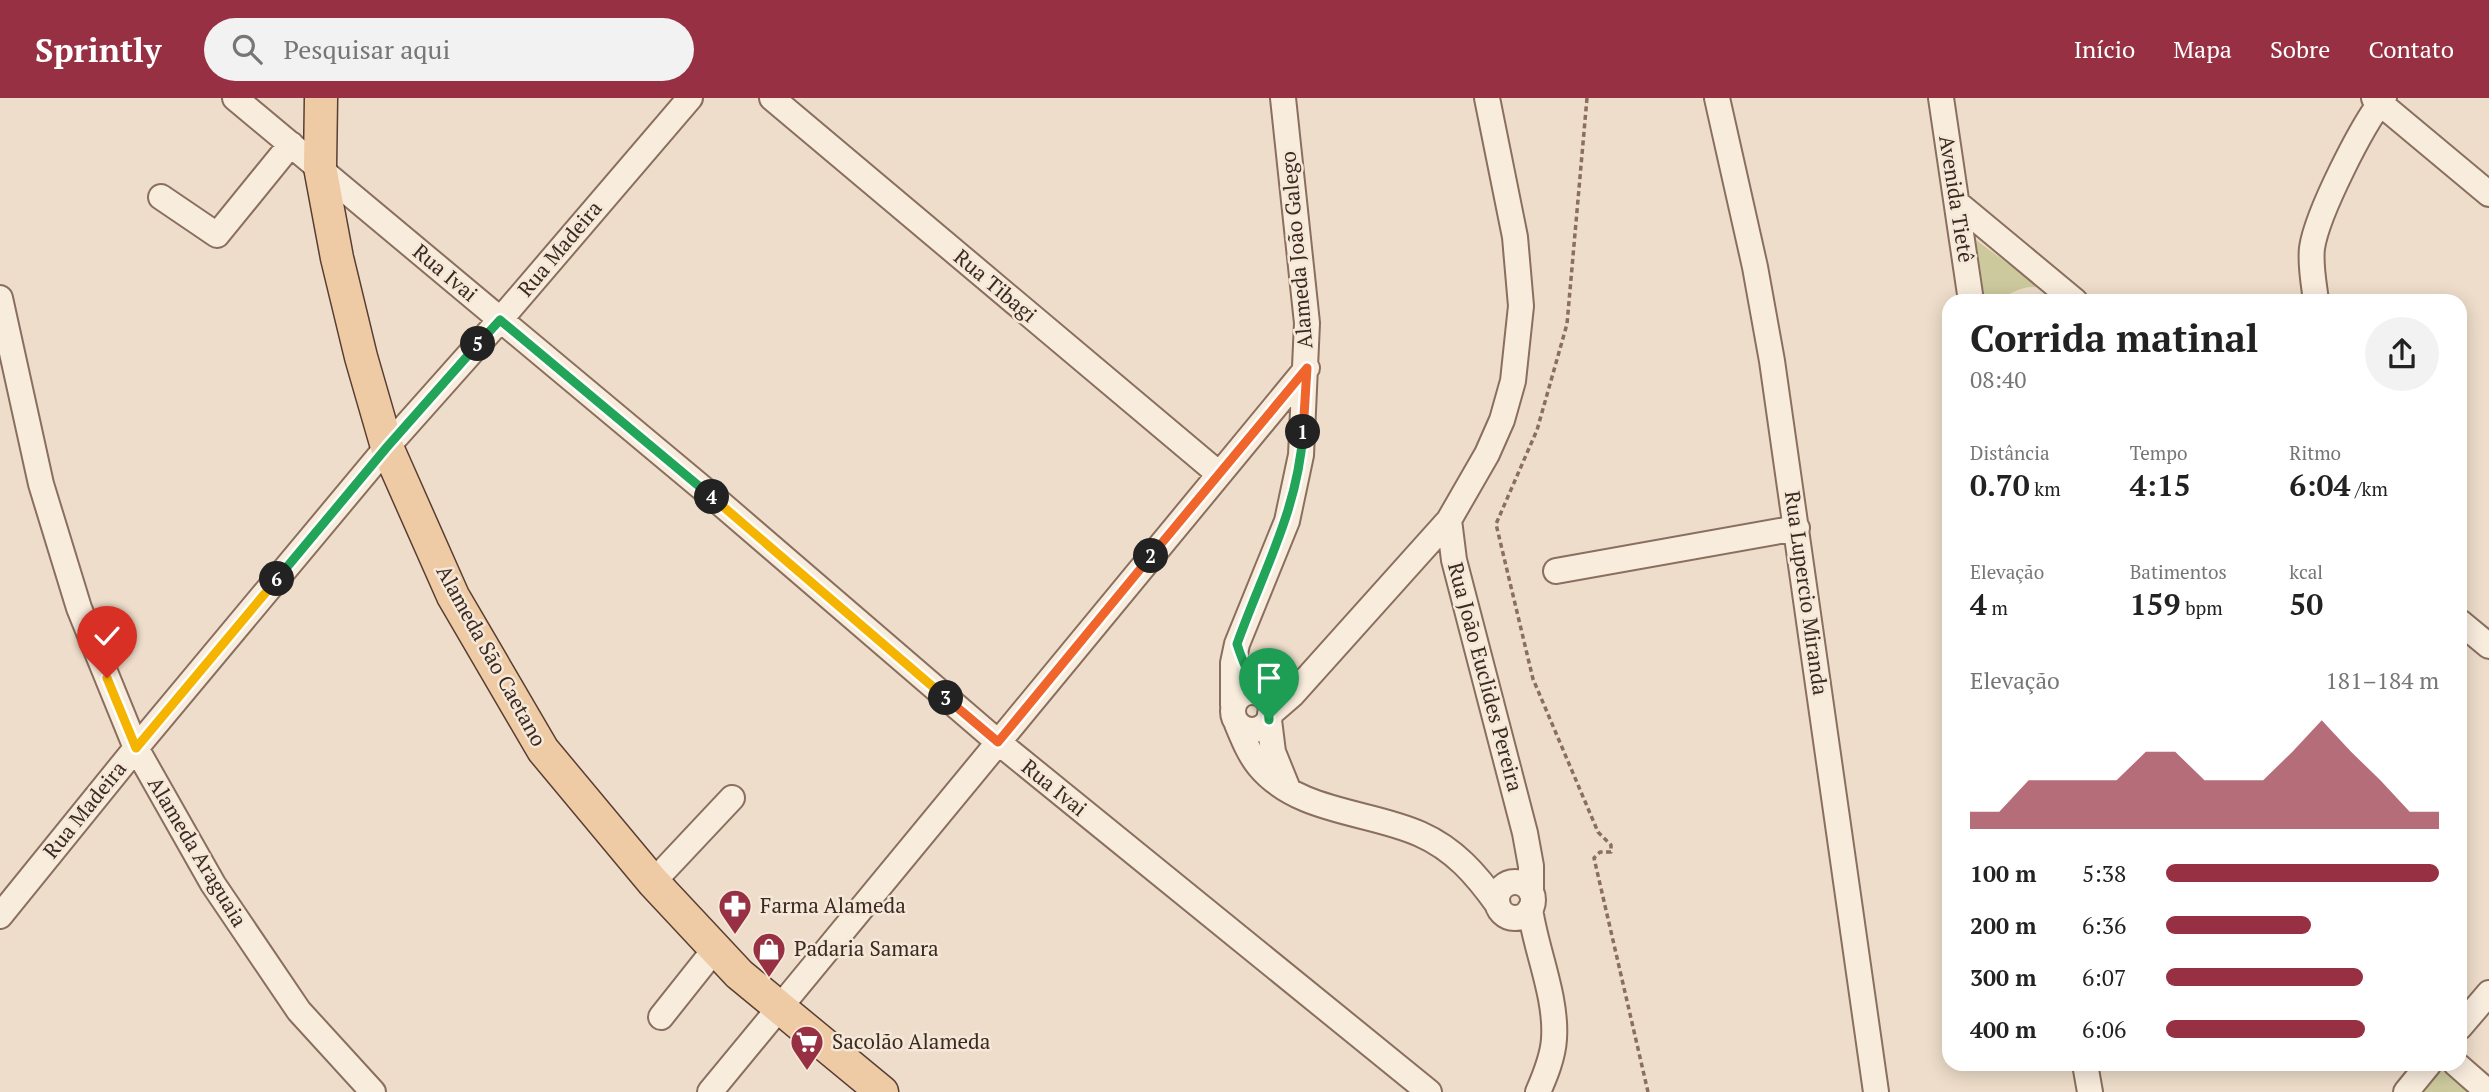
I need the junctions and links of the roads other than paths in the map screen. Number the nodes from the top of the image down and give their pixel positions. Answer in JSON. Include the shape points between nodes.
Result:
{"nodes":[{"id":1,"x":235,"y":98,"type":"edge"},
{"id":2,"x":321,"y":98,"type":"edge"},
{"id":3,"x":690,"y":98,"type":"edge"},
{"id":4,"x":772,"y":98,"type":"edge"},
{"id":5,"x":1283,"y":98,"type":"edge"},
{"id":6,"x":1487,"y":98,"type":"edge"},
{"id":7,"x":1717,"y":98,"type":"edge"},
{"id":8,"x":1941,"y":98,"type":"edge"},
{"id":9,"x":2379,"y":100,"type":"edge"},
{"id":10,"x":291,"y":144,"type":"junction"},
{"id":11,"x":320,"y":167,"type":"junction"},
{"id":12,"x":2489,"y":194,"type":"edge"},
{"id":13,"x":161,"y":197,"type":"dead end"},
{"id":14,"x":1957,"y":203,"type":"junction"},
{"id":15,"x":1970,"y":294,"type":"edge"},
{"id":16,"x":2067,"y":294,"type":"edge"},
{"id":17,"x":2315,"y":294,"type":"edge"},
{"id":18,"x":0,"y":298,"type":"edge"},
{"id":19,"x":500,"y":320,"type":"junction"},
{"id":20,"x":1307,"y":368,"type":"junction"},
{"id":21,"x":387,"y":447,"type":"junction"},
{"id":22,"x":1219,"y":474,"type":"junction"},
{"id":23,"x":1449,"y":520,"type":"junction"},
{"id":24,"x":1797,"y":528,"type":"junction"},
{"id":25,"x":1556,"y":571,"type":"dead end"},
{"id":26,"x":2467,"y":628,"type":"edge"},
{"id":27,"x":1237,"y":644,"type":"junction"},
{"id":28,"x":2489,"y":646,"type":"edge"},
{"id":29,"x":1266,"y":706,"type":"junction"},
{"id":30,"x":1235,"y":714,"type":"junction"},
{"id":31,"x":998,"y":742,"type":"junction"},
{"id":32,"x":136,"y":748,"type":"junction"},
{"id":33,"x":1289,"y":790,"type":"junction"},
{"id":34,"x":732,"y":798,"type":"dead end"},
{"id":35,"x":653,"y":882,"type":"junction"},
{"id":36,"x":1515,"y":898,"type":"junction"},
{"id":37,"x":0,"y":916,"type":"edge"},
{"id":38,"x":715,"y":949,"type":"junction"},
{"id":39,"x":2489,"y":993,"type":"edge"},
{"id":40,"x":779,"y":1009,"type":"junction"},
{"id":41,"x":661,"y":1017,"type":"dead end"},
{"id":42,"x":2467,"y":1019,"type":"edge"},
{"id":43,"x":2086,"y":1071,"type":"edge"},
{"id":44,"x":2423,"y":1071,"type":"edge"},
{"id":45,"x":2464,"y":1071,"type":"edge"},
{"id":46,"x":373,"y":1092,"type":"edge"},
{"id":47,"x":710,"y":1092,"type":"edge"},
{"id":48,"x":882,"y":1092,"type":"edge"},
{"id":49,"x":1428,"y":1092,"type":"edge"},
{"id":50,"x":1538,"y":1092,"type":"edge"},
{"id":51,"x":1876,"y":1092,"type":"edge"},
{"id":52,"x":2090,"y":1092,"type":"edge"},
{"id":53,"x":2406,"y":1092,"type":"edge"},
{"id":54,"x":2488,"y":1092,"type":"edge"}],
"edges":[{"from":1,"to":10,"type":"street","name":"Rua Ivai"},
{"from":2,"to":11,"type":"main road","name":"Alameda São Caetano"},
{"from":3,"to":19,"type":"street","name":"Rua Madeira"},
{"from":4,"to":22,"type":"street","name":"Rua Tibagi"},
{"from":5,"to":20,"type":"street","name":"Alameda João Galego","via":[[1301,254]]},
{"from":6,"to":23,"type":"street","via":[[1515,237],[1521,306],[1518,343],[1502,420]]},
{"from":7,"to":24,"type":"street","name":"Rua Lupercio Miranda","via":[[1755,267]]},
{"from":8,"to":14,"type":"street","name":"Avenida Tietê"},
{"from":9,"to":12,"type":"street"},
{"from":9,"to":17,"type":"street","via":[[2315,231]]},
{"from":10,"to":11,"type":"street","name":"Rua Ivai"},
{"from":10,"to":13,"type":"street","via":[[217,235]]},
{"from":11,"to":19,"type":"street","name":"Rua Ivai"},
{"from":11,"to":21,"type":"main road","name":"Alameda São Caetano","via":[[340,270]]},
{"from":14,"to":15,"type":"street","name":"Avenida Tietê"},
{"from":14,"to":16,"type":"street"},
{"from":18,"to":32,"type":"street","name":"Alameda Araguaia","via":[[41,484],[79,608]]},
{"from":19,"to":21,"type":"street","name":"Rua Madeira"},
{"from":19,"to":31,"type":"street","name":"Rua Ivai"},
{"from":20,"to":22,"type":"street"},
{"from":20,"to":27,"type":"street","name":"Alameda João Galego","via":[[1296,488]]},
{"from":21,"to":32,"type":"street","name":"Rua Madeira"},
{"from":21,"to":35,"type":"main road","name":"Alameda São Caetano","via":[[453,596],[543,750]]},
{"from":22,"to":31,"type":"street"},
{"from":23,"to":29,"type":"street","via":[[1299,687]]},
{"from":23,"to":36,"type":"street","name":"Rua João Euclides Pereira","via":[[1452,552],[1531,866]]},
{"from":24,"to":25,"type":"street"},
{"from":24,"to":51,"type":"street","name":"Rua Lupercio Miranda"},
{"from":26,"to":28,"type":"street"},
{"from":27,"to":29,"type":"street"},
{"from":27,"to":30,"type":"street","name":"Alameda João Galego"},
{"from":29,"to":30,"type":"street","via":[[1242,695]]},
{"from":29,"to":30,"type":"street","via":[[1255,730],[1242,728]]},
{"from":29,"to":33,"type":"street","via":[[1273,752]]},
{"from":30,"to":33,"type":"street","name":"Alameda João Galego","via":[[1260,767]]},
{"from":31,"to":40,"type":"street"},
{"from":31,"to":49,"type":"street","name":"Rua Ivai"},
{"from":32,"to":37,"type":"street","name":"Rua Madeira"},
{"from":32,"to":46,"type":"street","name":"Alameda Araguaia","via":[[213,884],[299,1011]]},
{"from":33,"to":36,"type":"street","name":"Alameda João Galego","via":[[1419,833]]},
{"from":34,"to":35,"type":"street"},
{"from":35,"to":38,"type":"main road","name":"Alameda São Caetano"},
{"from":36,"to":50,"type":"street","via":[[1549,989],[1554,1039]]},
{"from":38,"to":40,"type":"main road","name":"Alameda São Caetano"},
{"from":38,"to":41,"type":"street"},
{"from":39,"to":42,"type":"street"},
{"from":40,"to":47,"type":"street"},
{"from":40,"to":48,"type":"main road","name":"Alameda São Caetano"},
{"from":43,"to":52,"type":"street"},
{"from":44,"to":53,"type":"street"},
{"from":45,"to":54,"type":"street"}]}
